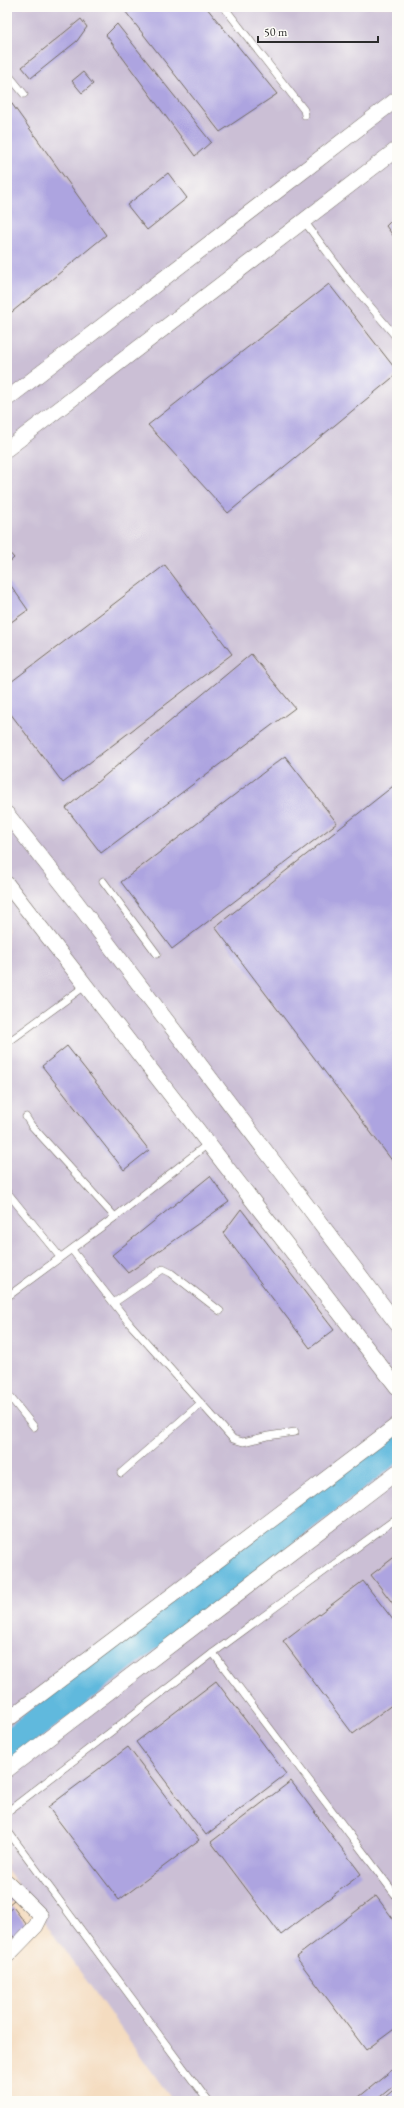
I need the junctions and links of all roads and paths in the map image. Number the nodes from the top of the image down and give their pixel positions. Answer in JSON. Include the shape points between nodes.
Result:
{"nodes":[{"id":1,"x":224,"y":7,"type":"edge"},
{"id":2,"x":7,"y":73,"type":"edge"},
{"id":3,"x":24,"y":94,"type":"dead end"},
{"id":4,"x":397,"y":99,"type":"edge"},
{"id":5,"x":305,"y":115,"type":"dead end"},
{"id":6,"x":397,"y":149,"type":"edge"},
{"id":7,"x":304,"y":221,"type":"junction"},
{"id":8,"x":397,"y":338,"type":"edge"},
{"id":9,"x":7,"y":399,"type":"edge"},
{"id":10,"x":7,"y":449,"type":"edge"},
{"id":11,"x":7,"y":814,"type":"edge"},
{"id":12,"x":103,"y":881,"type":"dead end"},
{"id":13,"x":7,"y":884,"type":"edge"},
{"id":14,"x":157,"y":954,"type":"dead end"},
{"id":15,"x":85,"y":986,"type":"junction"},
{"id":16,"x":7,"y":1043,"type":"edge"},
{"id":17,"x":26,"y":1117,"type":"dead end"},
{"id":18,"x":209,"y":1143,"type":"junction"},
{"id":19,"x":7,"y":1192,"type":"edge"},
{"id":20,"x":115,"y":1217,"type":"junction"},
{"id":21,"x":72,"y":1250,"type":"junction"},
{"id":22,"x":60,"y":1257,"type":"junction"},
{"id":23,"x":7,"y":1297,"type":"edge"},
{"id":24,"x":115,"y":1302,"type":"junction"},
{"id":25,"x":220,"y":1311,"type":"dead end"},
{"id":26,"x":397,"y":1324,"type":"edge"},
{"id":27,"x":397,"y":1387,"type":"edge"},
{"id":28,"x":7,"y":1393,"type":"edge"},
{"id":29,"x":201,"y":1403,"type":"junction"},
{"id":30,"x":397,"y":1425,"type":"edge"},
{"id":31,"x":34,"y":1428,"type":"dead end"},
{"id":32,"x":295,"y":1432,"type":"dead end"},
{"id":33,"x":397,"y":1472,"type":"edge"},
{"id":34,"x":121,"y":1473,"type":"dead end"},
{"id":35,"x":397,"y":1518,"type":"edge"},
{"id":36,"x":213,"y":1653,"type":"junction"},
{"id":37,"x":7,"y":1720,"type":"edge"},
{"id":38,"x":7,"y":1770,"type":"edge"},
{"id":39,"x":7,"y":1812,"type":"edge"},
{"id":40,"x":7,"y":1830,"type":"edge"},
{"id":41,"x":7,"y":1882,"type":"edge"},
{"id":42,"x":397,"y":1896,"type":"edge"},
{"id":43,"x":7,"y":1956,"type":"edge"},
{"id":44,"x":208,"y":2101,"type":"edge"}],
"edges":[{"from":1,"to":5,"type":"lane","via":[[304,110]]},
{"from":2,"to":3,"type":"lane"},
{"from":4,"to":9,"type":"street"},
{"from":6,"to":7,"type":"street"},
{"from":7,"to":8,"type":"lane","via":[[348,280]]},
{"from":7,"to":10,"type":"street"},
{"from":11,"to":26,"type":"street","via":[[76,900]]},
{"from":12,"to":14,"type":"lane"},
{"from":13,"to":15,"type":"street"},
{"from":15,"to":16,"type":"lane"},
{"from":15,"to":18,"type":"street"},
{"from":17,"to":20,"type":"lane"},
{"from":18,"to":20,"type":"lane"},
{"from":18,"to":27,"type":"street"},
{"from":19,"to":22,"type":"lane"},
{"from":20,"to":21,"type":"lane"},
{"from":21,"to":22,"type":"lane"},
{"from":21,"to":24,"type":"lane"},
{"from":22,"to":23,"type":"lane"},
{"from":24,"to":25,"type":"lane","via":[[163,1269]]},
{"from":24,"to":29,"type":"lane","via":[[130,1324]]},
{"from":28,"to":31,"type":"lane"},
{"from":29,"to":32,"type":"lane","via":[[233,1439],[243,1442]]},
{"from":29,"to":34,"type":"lane"},
{"from":30,"to":37,"type":"street"},
{"from":33,"to":38,"type":"street"},
{"from":35,"to":36,"type":"lane"},
{"from":36,"to":39,"type":"lane"},
{"from":36,"to":42,"type":"lane"},
{"from":40,"to":44,"type":"lane"},
{"from":41,"to":43,"type":"street","via":[[41,1916],[36,1926]]}]}
